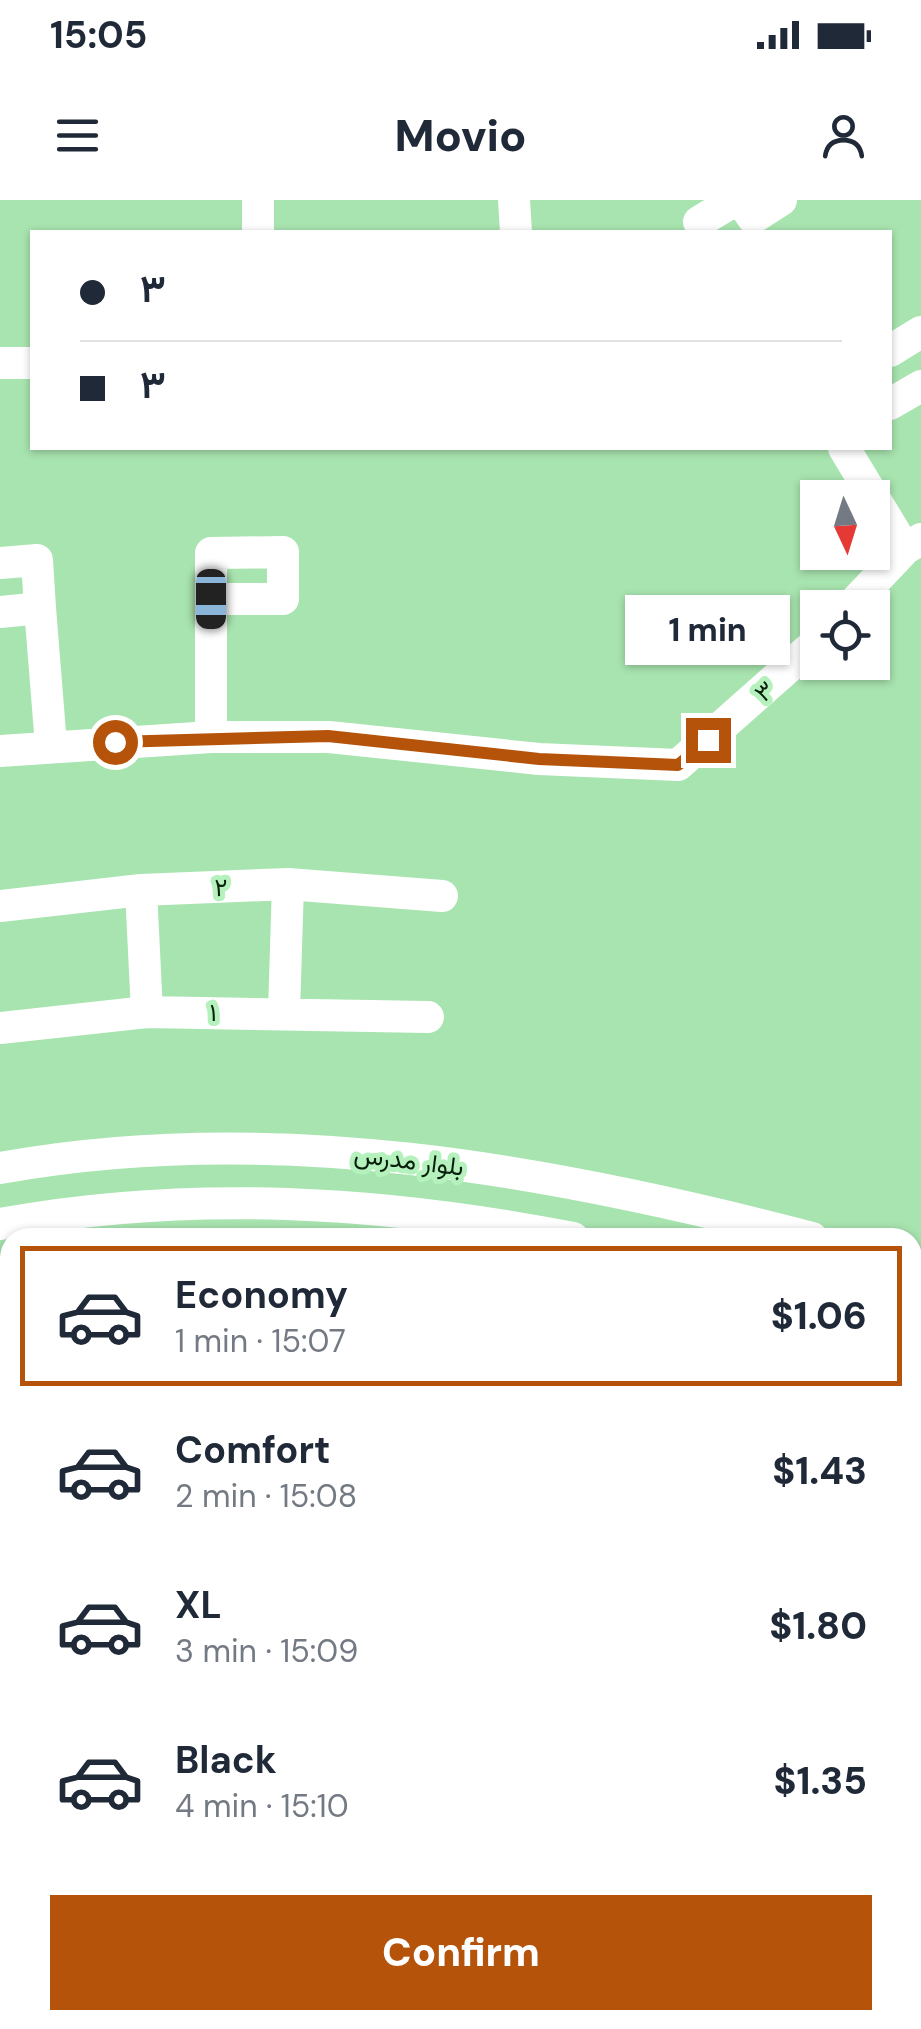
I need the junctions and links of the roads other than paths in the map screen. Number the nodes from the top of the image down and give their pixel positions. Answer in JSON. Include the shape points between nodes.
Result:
{"nodes":[{"id":1,"x":258,"y":200,"type":"edge"},
{"id":2,"x":514,"y":200,"type":"edge"},
{"id":3,"x":738,"y":200,"type":"edge"},
{"id":4,"x":780,"y":200,"type":"edge"},
{"id":5,"x":697,"y":218,"type":"edge"},
{"id":6,"x":258,"y":230,"type":"edge"},
{"id":7,"x":516,"y":230,"type":"edge"},
{"id":8,"x":921,"y":332,"type":"edge"},
{"id":9,"x":892,"y":350,"type":"edge"},
{"id":10,"x":30,"y":362,"type":"edge"},
{"id":11,"x":0,"y":363,"type":"edge"},
{"id":12,"x":921,"y":386,"type":"edge"},
{"id":13,"x":892,"y":403,"type":"edge"},
{"id":14,"x":845,"y":450,"type":"edge"},
{"id":15,"x":913,"y":544,"type":"edge"},
{"id":16,"x":0,"y":563,"type":"edge"},
{"id":17,"x":868,"y":590,"type":"edge"},
{"id":18,"x":211,"y":599,"type":"dead end"},
{"id":19,"x":40,"y":608,"type":"junction"},
{"id":20,"x":0,"y":612,"type":"edge"},
{"id":21,"x":800,"y":657,"type":"edge"},
{"id":22,"x":211,"y":737,"type":"junction"},
{"id":23,"x":51,"y":744,"type":"junction"},
{"id":24,"x":0,"y":751,"type":"edge"},
{"id":25,"x":288,"y":884,"type":"junction"},
{"id":26,"x":141,"y":890,"type":"junction"},
{"id":27,"x":442,"y":896,"type":"dead end"},
{"id":28,"x":0,"y":906,"type":"edge"},
{"id":29,"x":148,"y":1012,"type":"junction"},
{"id":30,"x":284,"y":1012,"type":"junction"},
{"id":31,"x":428,"y":1017,"type":"dead end"},
{"id":32,"x":0,"y":1028,"type":"edge"},
{"id":33,"x":0,"y":1168,"type":"edge"},
{"id":34,"x":0,"y":1224,"type":"edge"},
{"id":35,"x":522,"y":1228,"type":"edge"},
{"id":36,"x":772,"y":1228,"type":"edge"}],
"edges":[{"from":1,"to":6,"type":"street"},
{"from":2,"to":7,"type":"street"},
{"from":3,"to":4,"type":"street","via":[[753,218]]},
{"from":3,"to":5,"type":"street"},
{"from":8,"to":9,"type":"street"},
{"from":10,"to":11,"type":"street"},
{"from":12,"to":13,"type":"street"},
{"from":14,"to":15,"type":"street"},
{"from":15,"to":17,"type":"street"},
{"from":16,"to":19,"type":"street","via":[[36,560]]},
{"from":18,"to":22,"type":"street"},
{"from":19,"to":20,"type":"street"},
{"from":19,"to":23,"type":"street"},
{"from":21,"to":22,"type":"street","name":"۳","via":[[678,765],[539,759],[328,736]]},
{"from":22,"to":23,"type":"street","name":"۳"},
{"from":23,"to":24,"type":"street","name":"۳"},
{"from":25,"to":26,"type":"street","name":"۲"},
{"from":25,"to":27,"type":"street","name":"۲"},
{"from":25,"to":30,"type":"street"},
{"from":26,"to":28,"type":"street","name":"۲"},
{"from":26,"to":29,"type":"street"},
{"from":29,"to":30,"type":"street","name":"۱"},
{"from":29,"to":32,"type":"street","name":"۱"},
{"from":30,"to":31,"type":"street","name":"۱"},
{"from":33,"to":36,"type":"street","name":"بلوار مدرس","via":[[148,1153],[358,1152],[650,1197]]},
{"from":34,"to":35,"type":"street","name":"بلوار مدرس","via":[[152,1203],[252,1202],[462,1216]]}]}
